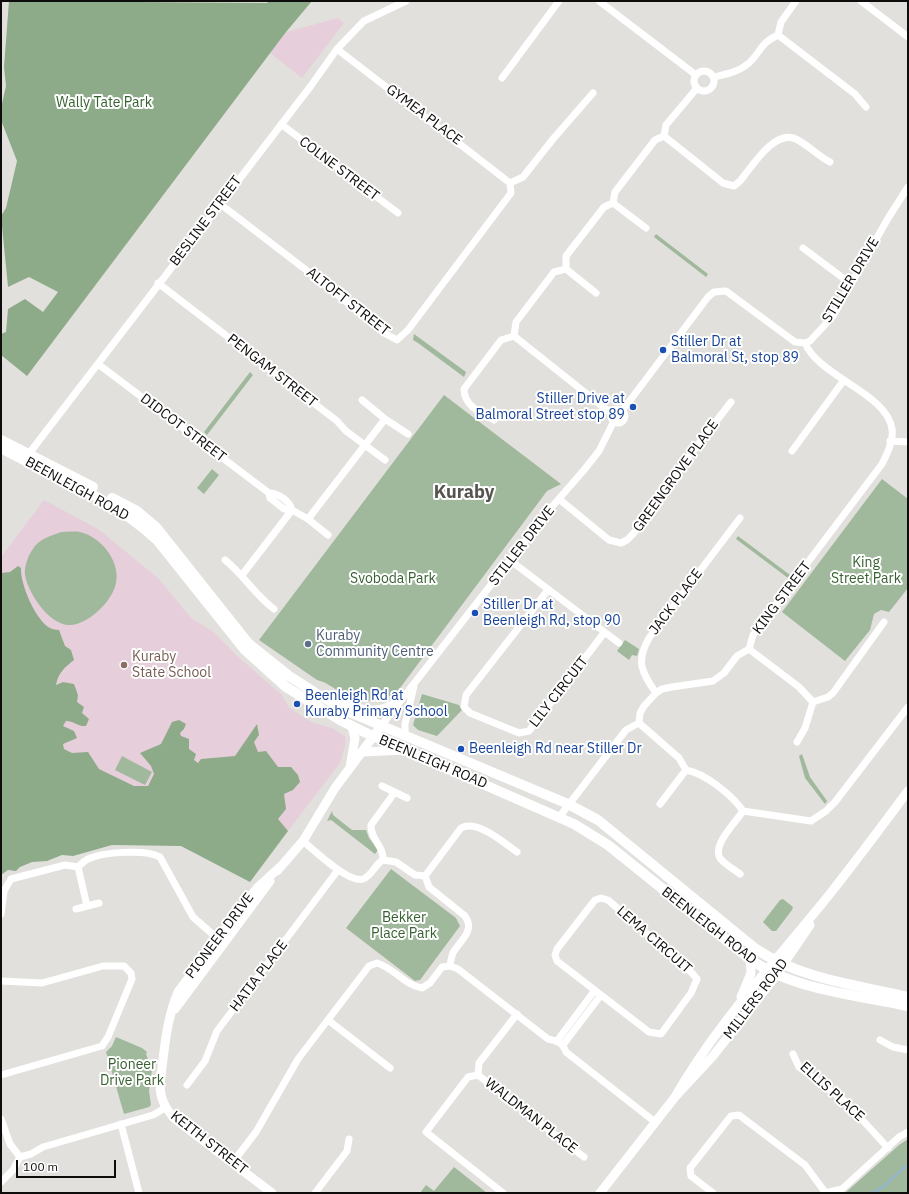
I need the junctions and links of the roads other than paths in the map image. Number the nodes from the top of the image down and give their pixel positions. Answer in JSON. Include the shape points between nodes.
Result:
{"nodes":[{"id":1,"x":406,"y":1,"type":"edge"},
{"id":2,"x":559,"y":1,"type":"edge"},
{"id":3,"x":599,"y":1,"type":"edge"},
{"id":4,"x":796,"y":1,"type":"edge"},
{"id":5,"x":861,"y":1,"type":"edge"},
{"id":6,"x":778,"y":35,"type":"junction"},
{"id":7,"x":908,"y":37,"type":"edge"},
{"id":8,"x":336,"y":49,"type":"junction"},
{"id":9,"x":696,"y":75,"type":"junction"},
{"id":10,"x":714,"y":77,"type":"junction"},
{"id":11,"x":502,"y":78,"type":"dead end"},
{"id":12,"x":697,"y":88,"type":"junction"},
{"id":13,"x":593,"y":93,"type":"dead end"},
{"id":14,"x":866,"y":107,"type":"dead end"},
{"id":15,"x":281,"y":124,"type":"junction"},
{"id":16,"x":664,"y":136,"type":"junction"},
{"id":17,"x":830,"y":162,"type":"dead end"},
{"id":18,"x":510,"y":183,"type":"junction"},
{"id":19,"x":908,"y":187,"type":"edge"},
{"id":20,"x":219,"y":203,"type":"junction"},
{"id":21,"x":614,"y":203,"type":"junction"},
{"id":22,"x":398,"y":214,"type":"dead end"},
{"id":23,"x":646,"y":228,"type":"dead end"},
{"id":24,"x":803,"y":248,"type":"dead end"},
{"id":25,"x":566,"y":269,"type":"junction"},
{"id":26,"x":158,"y":283,"type":"junction"},
{"id":27,"x":851,"y":284,"type":"junction"},
{"id":28,"x":596,"y":293,"type":"dead end"},
{"id":29,"x":514,"y":336,"type":"junction"},
{"id":30,"x":805,"y":343,"type":"junction"},
{"id":31,"x":98,"y":364,"type":"junction"},
{"id":32,"x":844,"y":380,"type":"junction"},
{"id":33,"x":362,"y":400,"type":"dead end"},
{"id":34,"x":731,"y":402,"type":"dead end"},
{"id":35,"x":622,"y":411,"type":"junction"},
{"id":36,"x":612,"y":414,"type":"junction"},
{"id":37,"x":385,"y":419,"type":"junction"},
{"id":38,"x":494,"y":420,"type":"dead end"},
{"id":39,"x":614,"y":421,"type":"junction"},
{"id":40,"x":408,"y":434,"type":"dead end"},
{"id":41,"x":1,"y":440,"type":"edge"},
{"id":42,"x":890,"y":441,"type":"junction"},
{"id":43,"x":908,"y":442,"type":"edge"},
{"id":44,"x":364,"y":445,"type":"junction"},
{"id":45,"x":1,"y":448,"type":"edge"},
{"id":46,"x":792,"y":451,"type":"dead end"},
{"id":47,"x":28,"y":458,"type":"junction"},
{"id":48,"x":385,"y":460,"type":"dead end"},
{"id":49,"x":559,"y":499,"type":"junction"},
{"id":50,"x":292,"y":510,"type":"junction"},
{"id":51,"x":740,"y":518,"type":"dead end"},
{"id":52,"x":308,"y":519,"type":"junction"},
{"id":53,"x":328,"y":535,"type":"dead end"},
{"id":54,"x":225,"y":560,"type":"dead end"},
{"id":55,"x":511,"y":560,"type":"junction"},
{"id":56,"x":242,"y":575,"type":"junction"},
{"id":57,"x":548,"y":590,"type":"junction"},
{"id":58,"x":274,"y":609,"type":"dead end"},
{"id":59,"x":884,"y":622,"type":"dead end"},
{"id":60,"x":604,"y":633,"type":"junction"},
{"id":61,"x":619,"y":643,"type":"dead end"},
{"id":62,"x":749,"y":649,"type":"junction"},
{"id":63,"x":415,"y":684,"type":"junction"},
{"id":64,"x":409,"y":691,"type":"junction"},
{"id":65,"x":656,"y":693,"type":"junction"},
{"id":66,"x":317,"y":694,"type":"junction"},
{"id":67,"x":813,"y":702,"type":"junction"},
{"id":68,"x":908,"y":707,"type":"edge"},
{"id":69,"x":639,"y":723,"type":"junction"},
{"id":70,"x":381,"y":726,"type":"junction"},
{"id":71,"x":352,"y":727,"type":"junction"},
{"id":72,"x":405,"y":736,"type":"junction"},
{"id":73,"x":374,"y":737,"type":"junction"},
{"id":74,"x":797,"y":742,"type":"dead end"},
{"id":75,"x":405,"y":750,"type":"junction"},
{"id":76,"x":363,"y":752,"type":"junction"},
{"id":77,"x":350,"y":769,"type":"junction"},
{"id":78,"x":686,"y":770,"type":"junction"},
{"id":79,"x":382,"y":786,"type":"dead end"},
{"id":80,"x":908,"y":791,"type":"edge"},
{"id":81,"x":395,"y":792,"type":"junction"},
{"id":82,"x":407,"y":798,"type":"dead end"},
{"id":83,"x":568,"y":804,"type":"junction"},
{"id":84,"x":660,"y":804,"type":"dead end"},
{"id":85,"x":743,"y":811,"type":"junction"},
{"id":86,"x":560,"y":816,"type":"junction"},
{"id":87,"x":303,"y":841,"type":"junction"},
{"id":88,"x":517,"y":852,"type":"dead end"},
{"id":89,"x":383,"y":860,"type":"junction"},
{"id":90,"x":78,"y":867,"type":"junction"},
{"id":91,"x":280,"y":867,"type":"junction"},
{"id":92,"x":338,"y":870,"type":"junction"},
{"id":93,"x":740,"y":874,"type":"dead end"},
{"id":94,"x":425,"y":876,"type":"junction"},
{"id":95,"x":99,"y":903,"type":"dead end"},
{"id":96,"x":87,"y":906,"type":"junction"},
{"id":97,"x":76,"y":909,"type":"dead end"},
{"id":98,"x":1,"y":914,"type":"edge"},
{"id":99,"x":218,"y":939,"type":"junction"},
{"id":100,"x":750,"y":958,"type":"junction"},
{"id":101,"x":778,"y":963,"type":"junction"},
{"id":102,"x":450,"y":966,"type":"junction"},
{"id":103,"x":772,"y":972,"type":"junction"},
{"id":104,"x":1,"y":982,"type":"edge"},
{"id":105,"x":594,"y":990,"type":"junction"},
{"id":106,"x":601,"y":995,"type":"junction"},
{"id":107,"x":908,"y":997,"type":"edge"},
{"id":108,"x":738,"y":1006,"type":"junction"},
{"id":109,"x":908,"y":1006,"type":"edge"},
{"id":110,"x":171,"y":1013,"type":"junction"},
{"id":111,"x":517,"y":1014,"type":"junction"},
{"id":112,"x":328,"y":1020,"type":"junction"},
{"id":113,"x":880,"y":1040,"type":"dead end"},
{"id":114,"x":560,"y":1043,"type":"junction"},
{"id":115,"x":908,"y":1050,"type":"edge"},
{"id":116,"x":793,"y":1054,"type":"dead end"},
{"id":117,"x":390,"y":1068,"type":"dead end"},
{"id":118,"x":1,"y":1075,"type":"edge"},
{"id":119,"x":478,"y":1075,"type":"junction"},
{"id":120,"x":187,"y":1085,"type":"dead end"},
{"id":121,"x":675,"y":1097,"type":"junction"},
{"id":122,"x":165,"y":1108,"type":"junction"},
{"id":123,"x":1,"y":1119,"type":"edge"},
{"id":124,"x":655,"y":1122,"type":"junction"},
{"id":125,"x":121,"y":1124,"type":"junction"},
{"id":126,"x":908,"y":1132,"type":"edge"},
{"id":127,"x":349,"y":1140,"type":"dead end"},
{"id":128,"x":888,"y":1148,"type":"junction"},
{"id":129,"x":20,"y":1157,"type":"junction"},
{"id":130,"x":584,"y":1157,"type":"dead end"},
{"id":131,"x":233,"y":1162,"type":"junction"},
{"id":132,"x":1,"y":1182,"type":"edge"},
{"id":133,"x":825,"y":1192,"type":"edge"},
{"id":134,"x":139,"y":1193,"type":"edge"},
{"id":135,"x":272,"y":1193,"type":"edge"},
{"id":136,"x":315,"y":1193,"type":"edge"},
{"id":137,"x":502,"y":1193,"type":"edge"},
{"id":138,"x":600,"y":1193,"type":"edge"},
{"id":139,"x":713,"y":1193,"type":"edge"}],
"edges":[{"from":1,"to":8,"type":"street","name":"BESLINE STREET","via":[[364,21]]},
{"from":2,"to":11,"type":"street"},
{"from":3,"to":9,"type":"street"},
{"from":4,"to":6,"type":"street","via":[[781,22]]},
{"from":5,"to":7,"type":"street"},
{"from":6,"to":10,"type":"street","via":[[766,40],[749,63],[739,70]]},
{"from":6,"to":14,"type":"street","via":[[855,94]]},
{"from":8,"to":15,"type":"street","name":"BESLINE STREET"},
{"from":8,"to":18,"type":"street","name":"GYMEA PLACE"},
{"from":9,"to":10,"type":"street","via":[[704,71]]},
{"from":9,"to":12,"type":"street","via":[[694,82]]},
{"from":10,"to":12,"type":"street","via":[[714,84],[710,90],[703,91]]},
{"from":12,"to":16,"type":"street","via":[[666,125]]},
{"from":13,"to":18,"type":"street","via":[[523,177]]},
{"from":15,"to":20,"type":"street","name":"BESLINE STREET"},
{"from":15,"to":22,"type":"street","name":"COLNE STREET"},
{"from":16,"to":17,"type":"street","via":[[723,183],[734,186],[772,143],[779,139],[796,139]]},
{"from":16,"to":21,"type":"street","via":[[655,140],[615,192]]},
{"from":18,"to":20,"type":"street","name":"ALTOFT STREET","via":[[511,194],[408,330],[397,340]]},
{"from":19,"to":27,"type":"street","name":"STILLER DRIVE"},
{"from":20,"to":26,"type":"street","name":"BESLINE STREET"},
{"from":21,"to":23,"type":"street"},
{"from":21,"to":25,"type":"street","via":[[604,207],[566,256]]},
{"from":24,"to":27,"type":"street"},
{"from":25,"to":28,"type":"street"},
{"from":25,"to":29,"type":"street","via":[[554,272],[516,322]]},
{"from":26,"to":31,"type":"street","name":"BESLINE STREET"},
{"from":26,"to":44,"type":"street","name":"PENGAM STREET","via":[[331,416]]},
{"from":27,"to":30,"type":"street","name":"STILLER DRIVE","via":[[833,316]]},
{"from":29,"to":36,"type":"street"},
{"from":29,"to":38,"type":"street","via":[[501,340],[464,389],[468,403]]},
{"from":30,"to":32,"type":"street","name":"KING STREET","via":[[814,358]]},
{"from":30,"to":35,"type":"street","via":[[795,342],[720,287],[708,297]]},
{"from":31,"to":47,"type":"street","name":"BESLINE STREET"},
{"from":31,"to":50,"type":"street","name":"DIDCOT STREET","via":[[269,493],[275,493],[288,503]]},
{"from":32,"to":42,"type":"street","name":"KING STREET","via":[[878,406],[887,417],[892,429]]},
{"from":32,"to":46,"type":"street"},
{"from":33,"to":37,"type":"street"},
{"from":34,"to":49,"type":"street","name":"GREENGROVE PLACE","via":[[627,540],[616,543],[609,540]]},
{"from":35,"to":36,"type":"street","via":[[616,410]]},
{"from":35,"to":39,"type":"street","via":[[624,420],[619,423]]},
{"from":36,"to":39,"type":"street"},
{"from":37,"to":40,"type":"street"},
{"from":37,"to":44,"type":"street"},
{"from":39,"to":49,"type":"street","name":"STILLER DRIVE","via":[[599,450]]},
{"from":41,"to":47,"type":"main road","name":"BEENLEIGH ROAD"},
{"from":42,"to":43,"type":"street"},
{"from":42,"to":62,"type":"street","name":"KING STREET","via":[[889,451],[882,464],[754,635]]},
{"from":44,"to":48,"type":"street","name":"PENGAM STREET"},
{"from":44,"to":52,"type":"street"},
{"from":45,"to":47,"type":"main road","name":"BEENLEIGH ROAD"},
{"from":47,"to":66,"type":"main road","name":"BEENLEIGH ROAD","via":[[146,518],[250,644],[289,676]]},
{"from":47,"to":71,"type":"main road","name":"BEENLEIGH ROAD","via":[[113,506],[144,528],[157,540],[244,649],[286,686]]},
{"from":49,"to":55,"type":"street","name":"STILLER DRIVE"},
{"from":50,"to":52,"type":"street","name":"DIDCOT STREET"},
{"from":50,"to":56,"type":"street"},
{"from":51,"to":65,"type":"street","name":"JACK PLACE","via":[[642,649],[642,671]]},
{"from":52,"to":53,"type":"street","name":"DIDCOT STREET"},
{"from":54,"to":56,"type":"street"},
{"from":55,"to":57,"type":"street"},
{"from":55,"to":63,"type":"street","name":"STILLER DRIVE"},
{"from":56,"to":58,"type":"street"},
{"from":57,"to":60,"type":"street"},
{"from":57,"to":60,"type":"street","name":"LILY CIRCUIT","via":[[466,695],[464,707],[470,713],[519,733],[529,731]]},
{"from":59,"to":67,"type":"street","via":[[833,693]]},
{"from":60,"to":61,"type":"street"},
{"from":62,"to":65,"type":"street","name":"KING STREET","via":[[737,656],[724,673],[712,681],[672,686]]},
{"from":62,"to":67,"type":"street","via":[[799,687]]},
{"from":63,"to":64,"type":"street","name":"STILLER DRIVE"},
{"from":63,"to":72,"type":"street"},
{"from":64,"to":66,"type":"street","via":[[391,705],[380,709],[358,707]]},
{"from":64,"to":70,"type":"street","name":"STILLER DRIVE"},
{"from":65,"to":69,"type":"street","name":"KING STREET","via":[[640,713]]},
{"from":66,"to":70,"type":"main road","name":"BEENLEIGH ROAD"},
{"from":67,"to":74,"type":"street","via":[[806,728]]},
{"from":68,"to":85,"type":"street","via":[[835,802],[811,821]]},
{"from":69,"to":78,"type":"street","via":[[679,758]]},
{"from":69,"to":83,"type":"street","via":[[626,730]]},
{"from":70,"to":72,"type":"main road","name":"BEENLEIGH ROAD"},
{"from":70,"to":73,"type":"street","name":"PIONEER DRIVE"},
{"from":71,"to":73,"type":"main road","name":"BEENLEIGH ROAD"},
{"from":71,"to":77,"type":"street","via":[[355,738]]},
{"from":72,"to":83,"type":"main road","name":"BEENLEIGH ROAD"},
{"from":73,"to":75,"type":"main road","name":"BEENLEIGH ROAD"},
{"from":73,"to":76,"type":"street","name":"PIONEER DRIVE"},
{"from":75,"to":76,"type":"street"},
{"from":75,"to":86,"type":"main road","name":"BEENLEIGH ROAD"},
{"from":76,"to":77,"type":"street","name":"PIONEER DRIVE"},
{"from":77,"to":87,"type":"street","name":"PIONEER DRIVE","via":[[335,788]]},
{"from":78,"to":84,"type":"street"},
{"from":78,"to":85,"type":"street","via":[[697,772],[737,802]]},
{"from":79,"to":81,"type":"street"},
{"from":80,"to":101,"type":"street","name":"MILLERS ROAD"},
{"from":81,"to":82,"type":"street"},
{"from":81,"to":89,"type":"street","via":[[371,826],[372,837],[382,848]]},
{"from":83,"to":86,"type":"street"},
{"from":83,"to":101,"type":"main road","name":"BEENLEIGH ROAD","via":[[613,831],[756,949]]},
{"from":85,"to":93,"type":"street","via":[[718,849],[719,857]]},
{"from":86,"to":100,"type":"main road","name":"BEENLEIGH ROAD","via":[[608,845]]},
{"from":87,"to":91,"type":"street","name":"PIONEER DRIVE"},
{"from":87,"to":92,"type":"street"},
{"from":88,"to":94,"type":"street","via":[[473,825],[465,826]]},
{"from":89,"to":92,"type":"street","via":[[361,880]]},
{"from":89,"to":94,"type":"street","via":[[396,862],[414,875]]},
{"from":90,"to":96,"type":"street"},
{"from":90,"to":98,"type":"street","via":[[65,865],[11,879],[4,891]]},
{"from":90,"to":99,"type":"street","via":[[87,859],[104,855],[144,852],[156,855],[163,861],[193,918]]},
{"from":91,"to":99,"type":"street","name":"PIONEER DRIVE","via":[[258,887]]},
{"from":91,"to":110,"type":"street","name":"PIONEER DRIVE"},
{"from":92,"to":120,"type":"street","name":"HATIA PLACE","via":[[217,1031],[204,1061]]},
{"from":94,"to":102,"type":"street","via":[[429,887],[469,920],[468,932],[454,951]]},
{"from":95,"to":96,"type":"street"},
{"from":96,"to":97,"type":"street"},
{"from":99,"to":110,"type":"street","name":"PIONEER DRIVE","via":[[178,992]]},
{"from":100,"to":103,"type":"main road","name":"BEENLEIGH ROAD"},
{"from":100,"to":108,"type":"street","via":[[751,973]]},
{"from":101,"to":103,"type":"street","name":"MILLERS ROAD"},
{"from":101,"to":107,"type":"main road","name":"BEENLEIGH ROAD","via":[[801,972]]},
{"from":102,"to":111,"type":"street","via":[[458,969]]},
{"from":102,"to":112,"type":"street","via":[[442,967],[430,983],[422,988],[413,987],[384,965],[377,963],[369,966]]},
{"from":103,"to":108,"type":"street","name":"MILLERS ROAD"},
{"from":103,"to":109,"type":"main road","name":"BEENLEIGH ROAD","via":[[799,983]]},
{"from":103,"to":121,"type":"street","name":"MILLERS ROAD","via":[[713,1056]]},
{"from":104,"to":118,"type":"street","via":[[42,983],[103,966],[124,966],[132,979],[102,1046]]},
{"from":105,"to":106,"type":"street","name":"LEMA CIRCUIT"},
{"from":105,"to":106,"type":"street","name":"LEMA CIRCUIT","via":[[557,961],[555,955],[595,900],[601,898],[608,900],[696,979],[692,993],[661,1034],[649,1032]]},
{"from":105,"to":114,"type":"street"},
{"from":106,"to":114,"type":"street"},
{"from":108,"to":121,"type":"street","name":"MILLERS ROAD","via":[[689,1072]]},
{"from":110,"to":122,"type":"street","name":"PIONEER DRIVE","via":[[160,1084]]},
{"from":111,"to":114,"type":"street","via":[[548,1039]]},
{"from":111,"to":119,"type":"street","via":[[479,1063]]},
{"from":112,"to":117,"type":"street"},
{"from":112,"to":131,"type":"street","via":[[294,1065],[256,1132]]},
{"from":113,"to":115,"type":"street","via":[[893,1047]]},
{"from":114,"to":124,"type":"street","via":[[566,1052]]},
{"from":116,"to":128,"type":"street","name":"ELLIS PLACE","via":[[800,1067],[846,1102]]},
{"from":119,"to":130,"type":"street","name":"WALDMAN PLACE"},
{"from":119,"to":137,"type":"street","via":[[468,1077],[426,1132]]},
{"from":121,"to":124,"type":"street","name":"MILLERS ROAD"},
{"from":122,"to":125,"type":"street","via":[[153,1115]]},
{"from":122,"to":131,"type":"street","name":"KEITH STREET","via":[[175,1119]]},
{"from":123,"to":129,"type":"street","via":[[10,1144]]},
{"from":124,"to":138,"type":"street","name":"MILLERS ROAD"},
{"from":125,"to":129,"type":"street","via":[[43,1147]]},
{"from":125,"to":134,"type":"street"},
{"from":126,"to":128,"type":"street"},
{"from":127,"to":136,"type":"street","via":[[347,1151]]},
{"from":128,"to":133,"type":"street","via":[[842,1190]]},
{"from":129,"to":132,"type":"street","via":[[13,1170]]},
{"from":131,"to":135,"type":"street","name":"KEITH STREET"},
{"from":133,"to":139,"type":"street","via":[[805,1165],[740,1115],[731,1116],[690,1168],[691,1176]]}]}
